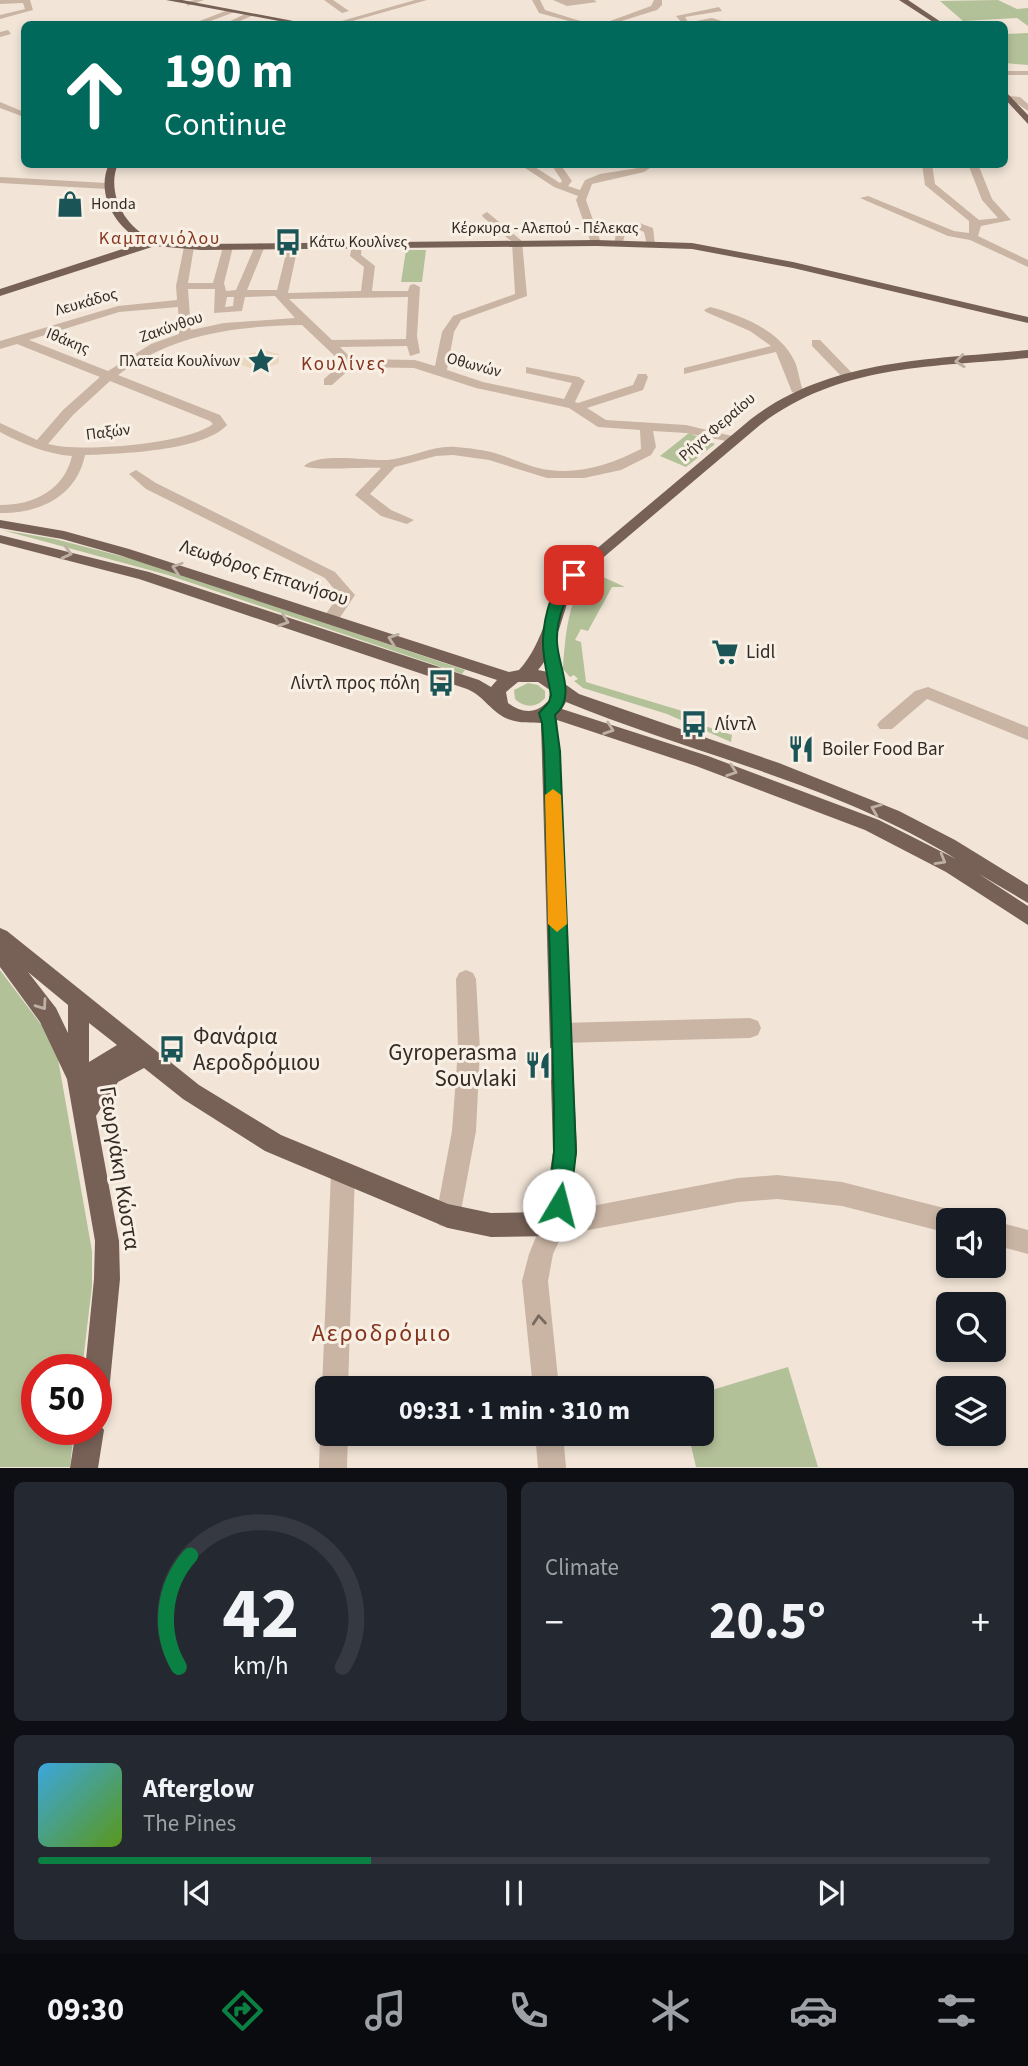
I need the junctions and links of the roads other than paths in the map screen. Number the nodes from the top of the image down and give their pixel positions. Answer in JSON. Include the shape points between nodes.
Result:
{"nodes":[{"id":1,"x":170,"y":0,"type":"edge"},
{"id":2,"x":200,"y":0,"type":"edge"},
{"id":3,"x":328,"y":0,"type":"edge"},
{"id":4,"x":423,"y":0,"type":"edge"},
{"id":5,"x":438,"y":0,"type":"edge"},
{"id":6,"x":536,"y":0,"type":"edge"},
{"id":7,"x":556,"y":0,"type":"edge"},
{"id":8,"x":602,"y":0,"type":"edge"},
{"id":9,"x":658,"y":0,"type":"edge"},
{"id":10,"x":894,"y":0,"type":"edge"},
{"id":11,"x":903,"y":0,"type":"edge"},
{"id":12,"x":25,"y":1,"type":"edge"},
{"id":13,"x":0,"y":2,"type":"edge"},
{"id":14,"x":190,"y":4,"type":"junction"},
{"id":15,"x":402,"y":9,"type":"dead end"},
{"id":16,"x":594,"y":9,"type":"edge"},
{"id":17,"x":719,"y":9,"type":"dead end"},
{"id":18,"x":345,"y":11,"type":"dead end"},
{"id":19,"x":230,"y":12,"type":"junction"},
{"id":20,"x":250,"y":15,"type":"junction"},
{"id":21,"x":0,"y":16,"type":"edge"},
{"id":22,"x":204,"y":21,"type":"edge"},
{"id":23,"x":235,"y":21,"type":"edge"},
{"id":24,"x":287,"y":21,"type":"edge"},
{"id":25,"x":343,"y":21,"type":"edge"},
{"id":26,"x":576,"y":21,"type":"edge"},
{"id":27,"x":615,"y":21,"type":"edge"},
{"id":28,"x":684,"y":21,"type":"edge"},
{"id":29,"x":926,"y":21,"type":"edge"},
{"id":30,"x":935,"y":21,"type":"edge"},
{"id":31,"x":1008,"y":73,"type":"edge"},
{"id":32,"x":1028,"y":73,"type":"edge"},
{"id":33,"x":1028,"y":95,"type":"edge"},
{"id":34,"x":1009,"y":101,"type":"edge"},
{"id":35,"x":0,"y":105,"type":"edge"},
{"id":36,"x":1028,"y":108,"type":"edge"},
{"id":37,"x":21,"y":114,"type":"edge"},
{"id":38,"x":1026,"y":124,"type":"edge"},
{"id":39,"x":1028,"y":135,"type":"edge"},
{"id":40,"x":112,"y":168,"type":"edge"},
{"id":41,"x":530,"y":168,"type":"edge"},
{"id":42,"x":559,"y":168,"type":"edge"},
{"id":43,"x":645,"y":168,"type":"edge"},
{"id":44,"x":928,"y":168,"type":"edge"},
{"id":45,"x":975,"y":168,"type":"edge"},
{"id":46,"x":0,"y":180,"type":"edge"},
{"id":47,"x":107,"y":186,"type":"junction"},
{"id":48,"x":562,"y":187,"type":"junction"},
{"id":49,"x":583,"y":195,"type":"junction"},
{"id":50,"x":865,"y":198,"type":"dead end"},
{"id":51,"x":487,"y":215,"type":"dead end"},
{"id":52,"x":976,"y":223,"type":"junction"},
{"id":53,"x":973,"y":237,"type":"junction"},
{"id":54,"x":155,"y":242,"type":"junction"},
{"id":55,"x":518,"y":243,"type":"junction"},
{"id":56,"x":596,"y":243,"type":"junction"},
{"id":57,"x":618,"y":243,"type":"junction"},
{"id":58,"x":651,"y":243,"type":"junction"},
{"id":59,"x":357,"y":245,"type":"junction"},
{"id":60,"x":260,"y":246,"type":"junction"},
{"id":61,"x":293,"y":246,"type":"junction"},
{"id":62,"x":189,"y":247,"type":"junction"},
{"id":63,"x":228,"y":247,"type":"junction"},
{"id":64,"x":1028,"y":264,"type":"edge"},
{"id":65,"x":182,"y":286,"type":"junction"},
{"id":66,"x":221,"y":290,"type":"junction"},
{"id":67,"x":367,"y":291,"type":"junction"},
{"id":68,"x":0,"y":293,"type":"edge"},
{"id":69,"x":240,"y":294,"type":"junction"},
{"id":70,"x":280,"y":295,"type":"junction"},
{"id":71,"x":182,"y":303,"type":"junction"},
{"id":72,"x":710,"y":310,"type":"dead end"},
{"id":73,"x":1028,"y":320,"type":"edge"},
{"id":74,"x":305,"y":321,"type":"junction"},
{"id":75,"x":185,"y":336,"type":"junction"},
{"id":76,"x":18,"y":340,"type":"junction"},
{"id":77,"x":411,"y":342,"type":"junction"},
{"id":78,"x":816,"y":343,"type":"dead end"},
{"id":79,"x":329,"y":344,"type":"junction"},
{"id":80,"x":0,"y":345,"type":"edge"},
{"id":81,"x":777,"y":348,"type":"junction"},
{"id":82,"x":1028,"y":354,"type":"edge"},
{"id":83,"x":349,"y":363,"type":"junction"},
{"id":84,"x":419,"y":365,"type":"junction"},
{"id":85,"x":530,"y":370,"type":"dead end"},
{"id":86,"x":688,"y":371,"type":"dead end"},
{"id":87,"x":440,"y":373,"type":"junction"},
{"id":88,"x":106,"y":375,"type":"junction"},
{"id":89,"x":848,"y":376,"type":"junction"},
{"id":90,"x":642,"y":377,"type":"dead end"},
{"id":91,"x":328,"y":382,"type":"dead end"},
{"id":92,"x":798,"y":392,"type":"junction"},
{"id":93,"x":573,"y":405,"type":"junction"},
{"id":94,"x":220,"y":425,"type":"joint"},
{"id":95,"x":0,"y":427,"type":"edge"},
{"id":96,"x":646,"y":427,"type":"junction"},
{"id":97,"x":730,"y":440,"type":"junction"},
{"id":98,"x":40,"y":445,"type":"junction"},
{"id":99,"x":79,"y":453,"type":"junction"},
{"id":100,"x":389,"y":464,"type":"junction"},
{"id":101,"x":312,"y":466,"type":"dead end"},
{"id":102,"x":136,"y":474,"type":"dead end"},
{"id":103,"x":0,"y":509,"type":"edge"},
{"id":104,"x":407,"y":520,"type":"dead end"},
{"id":105,"x":0,"y":524,"type":"edge"},
{"id":106,"x":0,"y":539,"type":"edge"},
{"id":107,"x":331,"y":618,"type":"junction"},
{"id":108,"x":550,"y":641,"type":"junction"},
{"id":109,"x":518,"y":676,"type":"junction"},
{"id":110,"x":557,"y":688,"type":"junction"},
{"id":111,"x":499,"y":705,"type":"junction"},
{"id":112,"x":548,"y":712,"type":"junction"},
{"id":113,"x":521,"y":717,"type":"junction"},
{"id":114,"x":886,"y":725,"type":"dead end"},
{"id":115,"x":1028,"y":734,"type":"edge"},
{"id":116,"x":552,"y":751,"type":"junction"},
{"id":117,"x":1028,"y":895,"type":"edge"},
{"id":118,"x":1028,"y":917,"type":"edge"},
{"id":119,"x":0,"y":937,"type":"edge"},
{"id":120,"x":0,"y":951,"type":"edge"},
{"id":121,"x":466,"y":979,"type":"dead end"},
{"id":122,"x":79,"y":1001,"type":"junction"},
{"id":123,"x":750,"y":1028,"type":"dead end"},
{"id":124,"x":561,"y":1033,"type":"junction"},
{"id":125,"x":141,"y":1051,"type":"junction"},
{"id":126,"x":81,"y":1095,"type":"junction"},
{"id":127,"x":342,"y":1173,"type":"junction"},
{"id":128,"x":448,"y":1216,"type":"junction"},
{"id":129,"x":936,"y":1218,"type":"edge"},
{"id":130,"x":554,"y":1224,"type":"junction"},
{"id":131,"x":1006,"y":1236,"type":"edge"},
{"id":132,"x":1028,"y":1242,"type":"edge"},
{"id":133,"x":100,"y":1354,"type":"edge"},
{"id":134,"x":335,"y":1376,"type":"edge"},
{"id":135,"x":544,"y":1376,"type":"edge"},
{"id":136,"x":88,"y":1445,"type":"edge"},
{"id":137,"x":334,"y":1446,"type":"edge"},
{"id":138,"x":550,"y":1446,"type":"edge"},
{"id":139,"x":84,"y":1468,"type":"edge"},
{"id":140,"x":333,"y":1468,"type":"edge"},
{"id":141,"x":552,"y":1468,"type":"edge"}],
"edges":[{"from":1,"to":14,"type":"main road"},
{"from":2,"to":14,"type":"street"},
{"from":3,"to":18,"type":"street"},
{"from":4,"to":25,"type":"street","via":[[381,7]]},
{"from":5,"to":15,"type":"street"},
{"from":6,"to":26,"type":"street","via":[[542,11]]},
{"from":7,"to":16,"type":"street"},
{"from":8,"to":16,"type":"street"},
{"from":9,"to":27,"type":"street","via":[[654,8]]},
{"from":10,"to":29,"type":"main road"},
{"from":11,"to":30,"type":"main road"},
{"from":12,"to":13,"type":"street"},
{"from":12,"to":21,"type":"street","via":[[29,10]]},
{"from":14,"to":19,"type":"main road"},
{"from":17,"to":28,"type":"street","via":[[680,15]]},
{"from":19,"to":20,"type":"main road"},
{"from":19,"to":22,"type":"street"},
{"from":20,"to":23,"type":"street"},
{"from":20,"to":24,"type":"main road"},
{"from":31,"to":32,"type":"street"},
{"from":33,"to":34,"type":"street"},
{"from":34,"to":36,"type":"street"},
{"from":34,"to":38,"type":"main road"},
{"from":35,"to":37,"type":"street"},
{"from":38,"to":39,"type":"main road"},
{"from":40,"to":47,"type":"main road"},
{"from":41,"to":48,"type":"street"},
{"from":42,"to":48,"type":"street","via":[[567,181]]},
{"from":43,"to":49,"type":"street","via":[[590,180]]},
{"from":44,"to":52,"type":"street","via":[[930,186]]},
{"from":45,"to":52,"type":"street","via":[[987,200],[1006,220]]},
{"from":46,"to":47,"type":"street"},
{"from":47,"to":54,"type":"main road","name":"Κέρκυρα - Αλεπού - Πέλεκας","via":[[132,229]]},
{"from":48,"to":49,"type":"street"},
{"from":49,"to":56,"type":"street"},
{"from":50,"to":53,"type":"street","via":[[952,234]]},
{"from":51,"to":55,"type":"street"},
{"from":52,"to":53,"type":"street"},
{"from":53,"to":64,"type":"street"},
{"from":54,"to":62,"type":"main road","name":"Κέρκυρα - Αλεπού - Πέλεκας"},
{"from":54,"to":68,"type":"main road"},
{"from":55,"to":56,"type":"main road","name":"Κέρκυρα - Αλεπού - Πέλεκας"},
{"from":55,"to":59,"type":"main road","name":"Κέρκυρα - Αλεπού - Πέλεκας"},
{"from":55,"to":87,"type":"street","via":[[521,296],[457,318],[448,332]]},
{"from":56,"to":57,"type":"main road","name":"Κέρκυρα - Αλεπού - Πέλεκας"},
{"from":57,"to":58,"type":"main road","name":"Κέρκυρα - Αλεπού - Πέλεκας"},
{"from":57,"to":58,"type":"street","via":[[621,229],[630,226],[649,230]]},
{"from":58,"to":73,"type":"main road","name":"Κέρκυρα - Αλεπού - Πέλεκας","via":[[727,251]]},
{"from":59,"to":61,"type":"main road","name":"Κέρκυρα - Αλεπού - Πέλεκας"},
{"from":59,"to":67,"type":"street","via":[[355,256],[370,266]]},
{"from":60,"to":61,"type":"main road","name":"Κέρκυρα - Αλεπού - Πέλεκας"},
{"from":60,"to":63,"type":"main road","name":"Κέρκυρα - Αλεπού - Πέλεκας"},
{"from":60,"to":69,"type":"street"},
{"from":61,"to":70,"type":"street"},
{"from":62,"to":63,"type":"main road","name":"Κέρκυρα - Αλεπού - Πέλεκας"},
{"from":62,"to":65,"type":"street"},
{"from":63,"to":66,"type":"street"},
{"from":65,"to":66,"type":"street"},
{"from":65,"to":71,"type":"street"},
{"from":66,"to":69,"type":"street"},
{"from":66,"to":69,"type":"street","via":[[218,311],[238,309]]},
{"from":67,"to":70,"type":"street"},
{"from":67,"to":77,"type":"street","via":[[392,295],[414,291]]},
{"from":69,"to":70,"type":"street"},
{"from":70,"to":74,"type":"street"},
{"from":71,"to":75,"type":"street"},
{"from":71,"to":76,"type":"street","name":"Λευκάδος","via":[[118,309]]},
{"from":72,"to":81,"type":"street","via":[[746,324]]},
{"from":74,"to":75,"type":"street","name":"Ζακύνθου","via":[[248,323]]},
{"from":74,"to":79,"type":"street"},
{"from":75,"to":88,"type":"street","name":"Ζακύνθου","via":[[151,348]]},
{"from":76,"to":80,"type":"street","name":"Λευκάδος"},
{"from":76,"to":88,"type":"street","name":"Ιθάκης"},
{"from":77,"to":79,"type":"street"},
{"from":77,"to":84,"type":"street"},
{"from":78,"to":89,"type":"street"},
{"from":79,"to":83,"type":"street"},
{"from":81,"to":86,"type":"street"},
{"from":81,"to":92,"type":"street","via":[[788,362]]},
{"from":82,"to":89,"type":"main road","name":"Ρήγα Φεραίου","one_way":true},
{"from":83,"to":84,"type":"street","name":"Οθωνών"},
{"from":83,"to":91,"type":"street"},
{"from":84,"to":87,"type":"street","name":"Οθωνών"},
{"from":85,"to":93,"type":"street","via":[[579,381]]},
{"from":87,"to":93,"type":"street","name":"Οθωνών"},
{"from":88,"to":94,"type":"street","name":"Ιθάκης","via":[[215,418]]},
{"from":88,"to":98,"type":"street","name":"Ζακύνθου"},
{"from":89,"to":92,"type":"main road","name":"Ρήγα Φεραίου"},
{"from":90,"to":93,"type":"street","via":[[639,387]]},
{"from":92,"to":97,"type":"main road","name":"Ρήγα Φεραίου"},
{"from":93,"to":96,"type":"street","name":"Οθωνών","via":[[603,424]]},
{"from":94,"to":99,"type":"street","name":"Παξών","via":[[214,432],[185,439]]},
{"from":95,"to":98,"type":"street","name":"Παξών"},
{"from":96,"to":97,"type":"street","name":"Οθωνών","via":[[704,432]]},
{"from":96,"to":100,"type":"street","via":[[646,452],[616,467],[584,474],[547,474],[491,456],[453,451]]},
{"from":97,"to":108,"type":"main road","name":"Ρήγα Φεραίου","via":[[574,575],[562,589]]},
{"from":98,"to":99,"type":"street","name":"Παξών"},
{"from":99,"to":103,"type":"street","via":[[64,487],[32,503]]},
{"from":100,"to":101,"type":"street","via":[[351,461]]},
{"from":100,"to":104,"type":"street","via":[[362,495]]},
{"from":102,"to":107,"type":"street","via":[[151,486],[330,575],[347,595]]},
{"from":107,"to":105,"type":"main road","name":"Λεωφόρος Επτανήσου","one_way":true,"via":[[112,548]]},
{"from":106,"to":111,"type":"main road","name":"Λεωφόρος Επτανήσου","one_way":true,"via":[[94,560],[201,593],[479,687]]},
{"from":109,"to":107,"type":"main road","name":"Λεωφόρος Επτανήσου","one_way":true},
{"from":108,"to":109,"type":"main road","name":"Ρήγα Φεραίου","via":[[539,660]]},
{"from":108,"to":110,"type":"main road","name":"Ρήγα Φεραίου"},
{"from":109,"to":110,"type":"main road","name":"Λεωφόρος Επτανήσου","via":[[545,678]]},
{"from":109,"to":111,"type":"main road","via":[[499,687]]},
{"from":110,"to":112,"type":"main road","via":[[558,701]]},
{"from":117,"to":110,"type":"main road","name":"Λεωφόρος Επτανήσου","one_way":true,"via":[[946,844],[866,805]]},
{"from":111,"to":113,"type":"main road","name":"Λεωφόρος Επτανήσου"},
{"from":112,"to":113,"type":"main road"},
{"from":112,"to":116,"type":"main road"},
{"from":112,"to":118,"type":"main road","one_way":true,"via":[[702,761],[872,825],[953,867]]},
{"from":113,"to":116,"type":"main road","name":"Λεωφόρος Επτανήσου"},
{"from":114,"to":115,"type":"street","via":[[928,693]]},
{"from":116,"to":124,"type":"main road"},
{"from":119,"to":122,"type":"main road"},
{"from":120,"to":126,"type":"main road","name":"Γεωργάκη Κώστα","one_way":true,"via":[[48,1015]]},
{"from":121,"to":128,"type":"street","via":[[469,1050],[464,1131]]},
{"from":122,"to":125,"type":"main road"},
{"from":122,"to":126,"type":"main road","name":"Γεωργάκη Κώστα"},
{"from":123,"to":124,"type":"street"},
{"from":124,"to":130,"type":"main road","via":[[565,1152]]},
{"from":125,"to":126,"type":"main road"},
{"from":125,"to":127,"type":"main road","via":[[241,1125]]},
{"from":126,"to":133,"type":"main road","name":"Γεωργάκη Κώστα","via":[[107,1241]]},
{"from":127,"to":128,"type":"main road"},
{"from":127,"to":134,"type":"street"},
{"from":128,"to":130,"type":"main road","via":[[505,1226]]},
{"from":129,"to":130,"type":"street","via":[[842,1194],[777,1187]]},
{"from":135,"to":130,"type":"street","one_way":true,"via":[[536,1281]]},
{"from":131,"to":132,"type":"street"},
{"from":136,"to":139,"type":"main road"},
{"from":137,"to":140,"type":"street"},
{"from":138,"to":141,"type":"street"}]}
